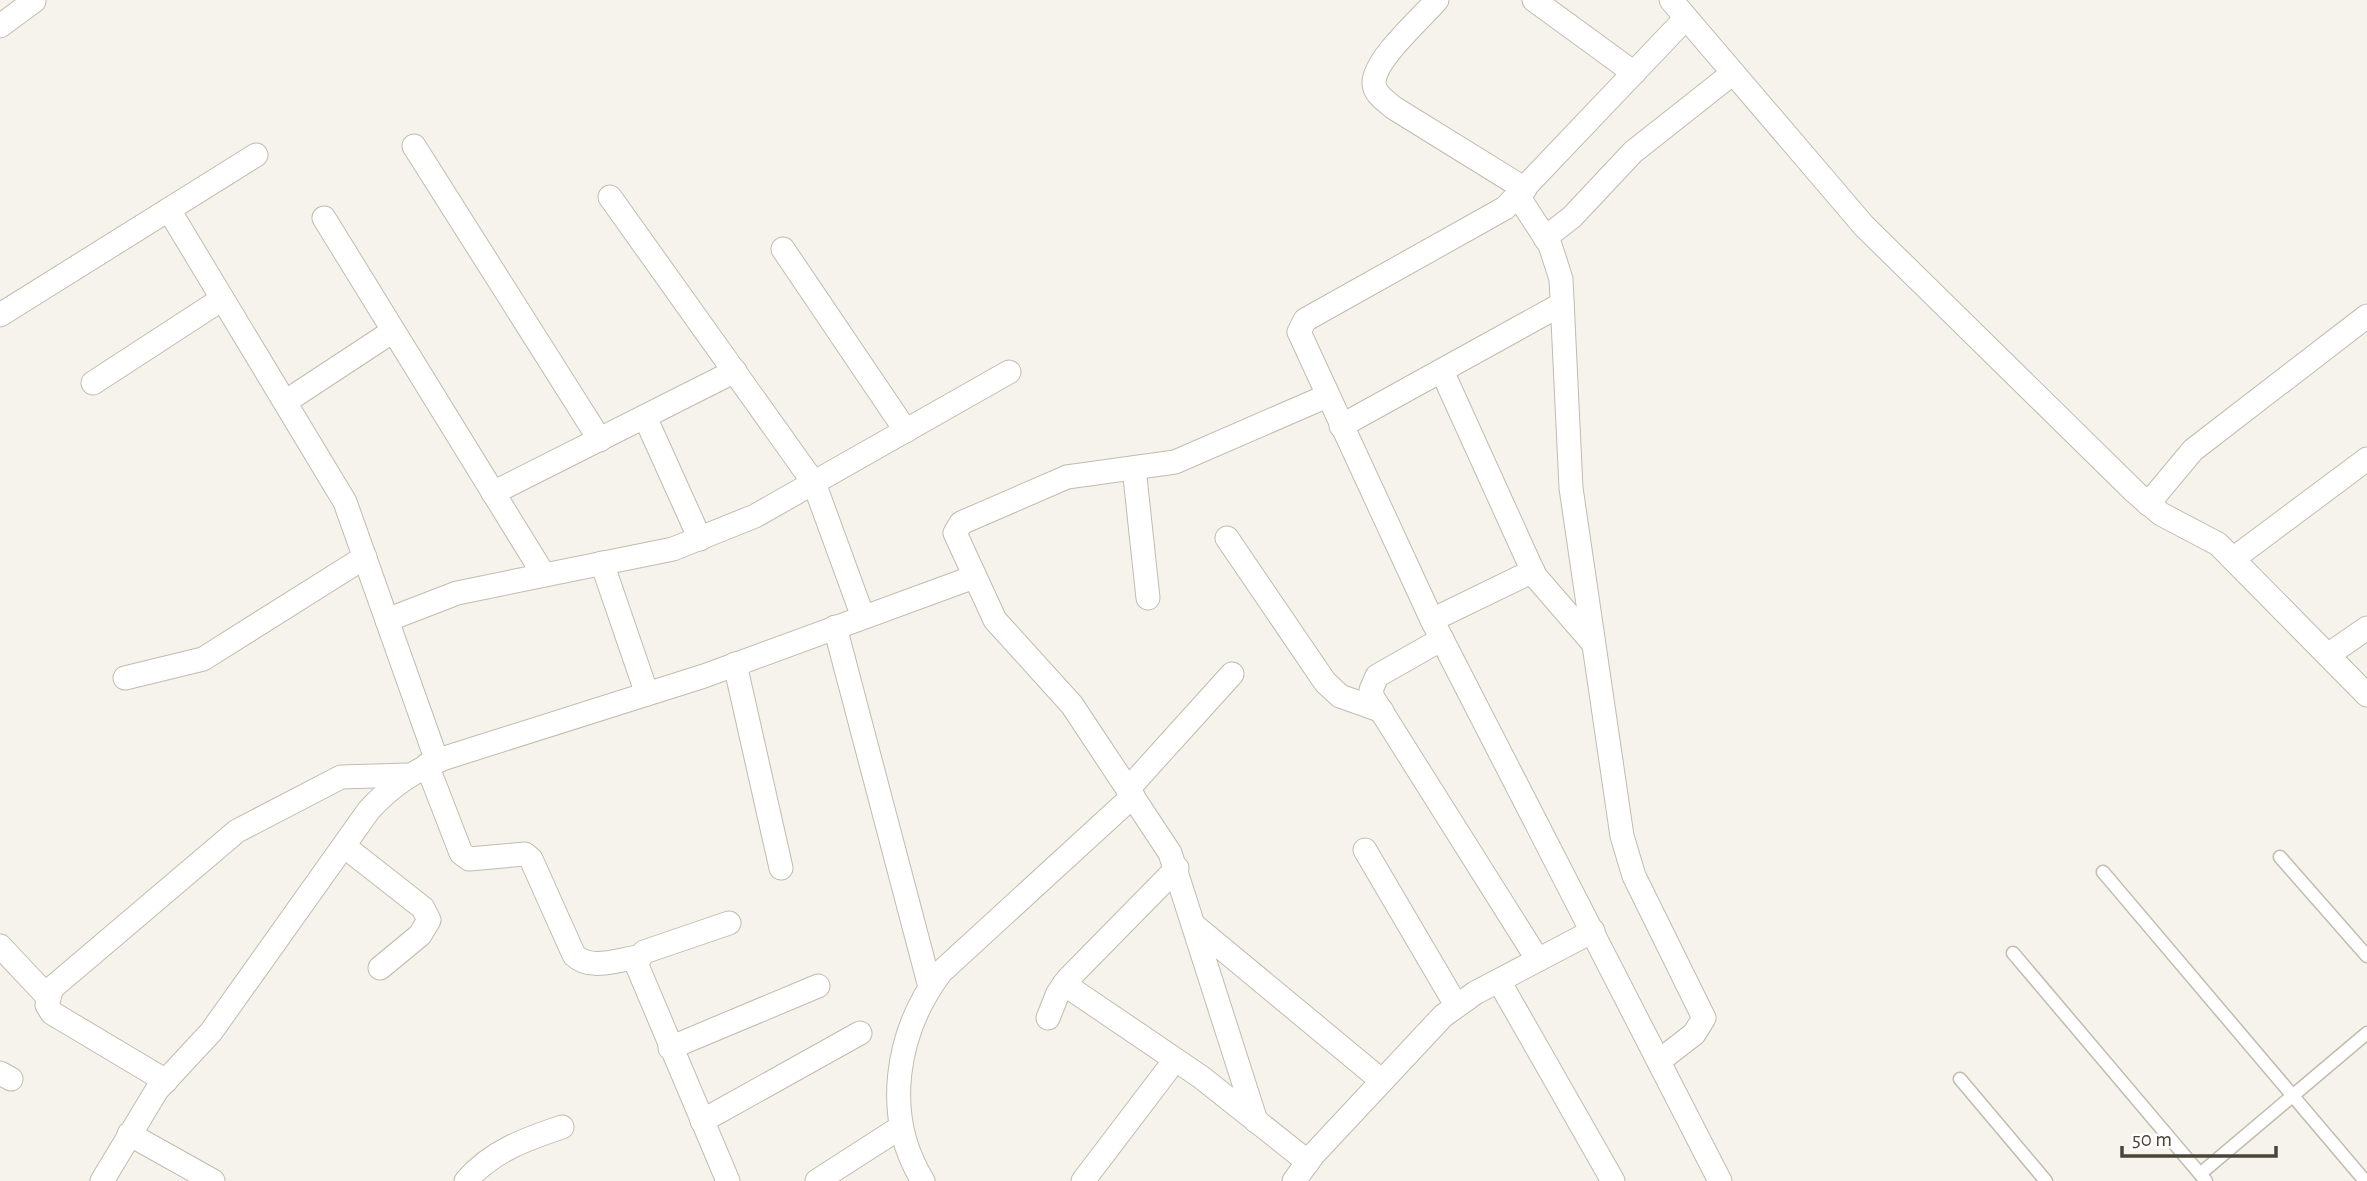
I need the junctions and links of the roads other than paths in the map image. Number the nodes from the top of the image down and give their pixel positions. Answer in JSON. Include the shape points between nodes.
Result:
{"nodes":[{"id":1,"x":1437,"y":0,"type":"edge"},
{"id":2,"x":1534,"y":0,"type":"edge"},
{"id":3,"x":34,"y":1,"type":"edge"},
{"id":4,"x":1678,"y":9,"type":"edge"},
{"id":5,"x":0,"y":26,"type":"edge"},
{"id":6,"x":1634,"y":73,"type":"junction"},
{"id":7,"x":1733,"y":73,"type":"junction"},
{"id":8,"x":414,"y":146,"type":"dead end"},
{"id":9,"x":256,"y":155,"type":"dead end"},
{"id":10,"x":1521,"y":193,"type":"junction"},
{"id":11,"x":610,"y":197,"type":"dead end"},
{"id":12,"x":169,"y":210,"type":"junction"},
{"id":13,"x":324,"y":218,"type":"dead end"},
{"id":14,"x":1545,"y":238,"type":"junction"},
{"id":15,"x":783,"y":249,"type":"dead end"},
{"id":16,"x":222,"y":299,"type":"junction"},
{"id":17,"x":1562,"y":304,"type":"junction"},
{"id":18,"x":0,"y":315,"type":"edge"},
{"id":19,"x":2367,"y":316,"type":"edge"},
{"id":20,"x":393,"y":331,"type":"junction"},
{"id":21,"x":1442,"y":370,"type":"junction"},
{"id":22,"x":734,"y":371,"type":"junction"},
{"id":23,"x":1009,"y":372,"type":"dead end"},
{"id":24,"x":93,"y":383,"type":"dead end"},
{"id":25,"x":1327,"y":396,"type":"junction"},
{"id":26,"x":285,"y":402,"type":"junction"},
{"id":27,"x":645,"y":417,"type":"junction"},
{"id":28,"x":1342,"y":426,"type":"junction"},
{"id":29,"x":906,"y":431,"type":"junction"},
{"id":30,"x":600,"y":440,"type":"junction"},
{"id":31,"x":2367,"y":459,"type":"edge"},
{"id":32,"x":1134,"y":468,"type":"junction"},
{"id":33,"x":814,"y":483,"type":"junction"},
{"id":34,"x":493,"y":493,"type":"junction"},
{"id":35,"x":2148,"y":504,"type":"junction"},
{"id":36,"x":1227,"y":538,"type":"dead end"},
{"id":37,"x":700,"y":539,"type":"junction"},
{"id":38,"x":365,"y":557,"type":"junction"},
{"id":39,"x":2234,"y":559,"type":"junction"},
{"id":40,"x":602,"y":563,"type":"junction"},
{"id":41,"x":1533,"y":571,"type":"junction"},
{"id":42,"x":544,"y":575,"type":"junction"},
{"id":43,"x":974,"y":577,"type":"junction"},
{"id":44,"x":1147,"y":598,"type":"dead end"},
{"id":45,"x":863,"y":617,"type":"junction"},
{"id":46,"x":387,"y":620,"type":"junction"},
{"id":47,"x":835,"y":628,"type":"junction"},
{"id":48,"x":2367,"y":628,"type":"edge"},
{"id":49,"x":1437,"y":629,"type":"junction"},
{"id":50,"x":1593,"y":643,"type":"junction"},
{"id":51,"x":2328,"y":655,"type":"junction"},
{"id":52,"x":735,"y":664,"type":"junction"},
{"id":53,"x":1232,"y":674,"type":"dead end"},
{"id":54,"x":125,"y":678,"type":"dead end"},
{"id":55,"x":647,"y":694,"type":"junction"},
{"id":56,"x":2367,"y":695,"type":"edge"},
{"id":57,"x":1382,"y":711,"type":"junction"},
{"id":58,"x":424,"y":767,"type":"junction"},
{"id":59,"x":1130,"y":793,"type":"junction"},
{"id":60,"x":344,"y":846,"type":"junction"},
{"id":61,"x":1365,"y":850,"type":"dead end"},
{"id":62,"x":2280,"y":857,"type":"dead end"},
{"id":63,"x":781,"y":868,"type":"dead end"},
{"id":64,"x":1177,"y":868,"type":"junction"},
{"id":65,"x":2102,"y":872,"type":"dead end"},
{"id":66,"x":729,"y":923,"type":"dead end"},
{"id":67,"x":1195,"y":926,"type":"junction"},
{"id":68,"x":1593,"y":931,"type":"junction"},
{"id":69,"x":0,"y":946,"type":"edge"},
{"id":70,"x":2013,"y":953,"type":"dead end"},
{"id":71,"x":2367,"y":956,"type":"edge"},
{"id":72,"x":638,"y":957,"type":"junction"},
{"id":73,"x":1538,"y":960,"type":"junction"},
{"id":74,"x":380,"y":968,"type":"dead end"},
{"id":75,"x":1499,"y":981,"type":"junction"},
{"id":76,"x":1064,"y":985,"type":"junction"},
{"id":77,"x":818,"y":986,"type":"dead end"},
{"id":78,"x":930,"y":986,"type":"junction"},
{"id":79,"x":48,"y":997,"type":"junction"},
{"id":80,"x":1456,"y":1005,"type":"junction"},
{"id":81,"x":1048,"y":1018,"type":"dead end"},
{"id":82,"x":860,"y":1033,"type":"dead end"},
{"id":83,"x":2367,"y":1033,"type":"edge"},
{"id":84,"x":670,"y":1048,"type":"junction"},
{"id":85,"x":1175,"y":1060,"type":"junction"},
{"id":86,"x":1658,"y":1060,"type":"junction"},
{"id":87,"x":1960,"y":1079,"type":"dead end"},
{"id":88,"x":166,"y":1081,"type":"junction"},
{"id":89,"x":1382,"y":1081,"type":"junction"},
{"id":90,"x":2292,"y":1095,"type":"junction"},
{"id":91,"x":702,"y":1121,"type":"junction"},
{"id":92,"x":1256,"y":1121,"type":"junction"},
{"id":93,"x":562,"y":1127,"type":"dead end"},
{"id":94,"x":901,"y":1127,"type":"junction"},
{"id":95,"x":130,"y":1134,"type":"junction"},
{"id":96,"x":1308,"y":1162,"type":"junction"},
{"id":97,"x":2203,"y":1177,"type":"edge"},
{"id":98,"x":102,"y":1181,"type":"edge"},
{"id":99,"x":214,"y":1181,"type":"edge"},
{"id":100,"x":466,"y":1181,"type":"edge"},
{"id":101,"x":727,"y":1181,"type":"edge"},
{"id":102,"x":817,"y":1181,"type":"edge"},
{"id":103,"x":923,"y":1181,"type":"edge"},
{"id":104,"x":1083,"y":1181,"type":"edge"},
{"id":105,"x":1294,"y":1181,"type":"edge"},
{"id":106,"x":1613,"y":1181,"type":"edge"},
{"id":107,"x":1720,"y":1181,"type":"edge"},
{"id":108,"x":2046,"y":1181,"type":"edge"},
{"id":109,"x":2365,"y":1181,"type":"edge"}],
"edges":[{"from":1,"to":10,"type":"street","via":[[1384,59],[1374,85],[1394,108]]},
{"from":2,"to":6,"type":"street"},
{"from":3,"to":5,"type":"street"},
{"from":4,"to":6,"type":"street"},
{"from":4,"to":7,"type":"street"},
{"from":6,"to":10,"type":"street"},
{"from":7,"to":14,"type":"street","via":[[1633,152]]},
{"from":7,"to":35,"type":"street","via":[[1864,226]]},
{"from":8,"to":30,"type":"street"},
{"from":9,"to":12,"type":"street"},
{"from":10,"to":14,"type":"street"},
{"from":10,"to":25,"type":"street","via":[[1492,216],[1305,320],[1298,332]]},
{"from":11,"to":22,"type":"street"},
{"from":12,"to":16,"type":"street"},
{"from":12,"to":18,"type":"street"},
{"from":13,"to":20,"type":"street"},
{"from":14,"to":17,"type":"street","via":[[1558,262]]},
{"from":15,"to":29,"type":"street"},
{"from":16,"to":24,"type":"street"},
{"from":16,"to":26,"type":"street"},
{"from":17,"to":21,"type":"street"},
{"from":17,"to":50,"type":"street","via":[[1571,488]]},
{"from":19,"to":35,"type":"street","via":[[2193,450]]},
{"from":20,"to":26,"type":"street"},
{"from":20,"to":34,"type":"street"},
{"from":21,"to":28,"type":"street"},
{"from":21,"to":41,"type":"street"},
{"from":22,"to":27,"type":"street"},
{"from":22,"to":33,"type":"street"},
{"from":23,"to":29,"type":"street"},
{"from":25,"to":28,"type":"street"},
{"from":25,"to":32,"type":"street","via":[[1175,462]]},
{"from":26,"to":38,"type":"street","via":[[345,502]]},
{"from":27,"to":30,"type":"street"},
{"from":27,"to":37,"type":"street"},
{"from":28,"to":49,"type":"street"},
{"from":29,"to":33,"type":"street"},
{"from":30,"to":34,"type":"street"},
{"from":31,"to":39,"type":"street"},
{"from":32,"to":43,"type":"street","via":[[1067,477],[961,523],[956,541]]},
{"from":32,"to":44,"type":"street"},
{"from":33,"to":37,"type":"street","via":[[755,516]]},
{"from":33,"to":45,"type":"street"},
{"from":34,"to":42,"type":"street"},
{"from":35,"to":39,"type":"street","via":[[2212,540]]},
{"from":36,"to":57,"type":"street","via":[[1325,682],[1340,696]]},
{"from":37,"to":40,"type":"street"},
{"from":38,"to":46,"type":"street"},
{"from":38,"to":54,"type":"street","via":[[203,659]]},
{"from":39,"to":51,"type":"street"},
{"from":40,"to":42,"type":"street"},
{"from":40,"to":55,"type":"street"},
{"from":41,"to":49,"type":"street"},
{"from":41,"to":50,"type":"street"},
{"from":42,"to":46,"type":"street","via":[[438,598]]},
{"from":43,"to":45,"type":"street"},
{"from":43,"to":59,"type":"street","via":[[995,620],[1072,705]]},
{"from":45,"to":47,"type":"street"},
{"from":46,"to":58,"type":"street"},
{"from":47,"to":52,"type":"street"},
{"from":47,"to":78,"type":"street"},
{"from":48,"to":51,"type":"street"},
{"from":49,"to":57,"type":"street","via":[[1377,676],[1371,690]]},
{"from":49,"to":68,"type":"street"},
{"from":50,"to":86,"type":"street","via":[[1626,855],[1704,1018],[1694,1034]]},
{"from":51,"to":56,"type":"street"},
{"from":52,"to":55,"type":"street"},
{"from":52,"to":63,"type":"street"},
{"from":53,"to":59,"type":"street"},
{"from":55,"to":58,"type":"street"},
{"from":57,"to":73,"type":"street"},
{"from":58,"to":60,"type":"street","via":[[384,794]]},
{"from":58,"to":72,"type":"street","via":[[461,853],[469,859],[526,854],[531,859],[581,962],[593,965]]},
{"from":58,"to":79,"type":"street","via":[[341,777],[237,831],[52,988]]},
{"from":59,"to":64,"type":"street"},
{"from":59,"to":78,"type":"street"},
{"from":60,"to":74,"type":"street","via":[[424,908],[429,920],[420,935]]},
{"from":60,"to":88,"type":"street","via":[[211,1032]]},
{"from":61,"to":80,"type":"street"},
{"from":62,"to":71,"type":"lane"},
{"from":64,"to":67,"type":"street"},
{"from":64,"to":76,"type":"street"},
{"from":65,"to":90,"type":"lane"},
{"from":66,"to":72,"type":"street"},
{"from":67,"to":89,"type":"street"},
{"from":67,"to":92,"type":"street"},
{"from":68,"to":73,"type":"street"},
{"from":68,"to":86,"type":"street"},
{"from":69,"to":79,"type":"street"},
{"from":70,"to":97,"type":"lane"},
{"from":72,"to":84,"type":"street","via":[[637,970]]},
{"from":73,"to":75,"type":"street"},
{"from":75,"to":80,"type":"street"},
{"from":75,"to":106,"type":"street"},
{"from":76,"to":81,"type":"street"},
{"from":76,"to":85,"type":"street"},
{"from":77,"to":84,"type":"street"},
{"from":78,"to":94,"type":"street","via":[[908,1034],[900,1068]]},
{"from":79,"to":88,"type":"street","via":[[52,1013]]},
{"from":80,"to":89,"type":"street"},
{"from":82,"to":91,"type":"street"},
{"from":83,"to":90,"type":"lane"},
{"from":84,"to":91,"type":"street"},
{"from":85,"to":92,"type":"street"},
{"from":85,"to":104,"type":"street"},
{"from":86,"to":107,"type":"street"},
{"from":87,"to":108,"type":"lane"},
{"from":88,"to":95,"type":"street"},
{"from":89,"to":96,"type":"street"},
{"from":90,"to":97,"type":"lane"},
{"from":90,"to":109,"type":"lane"},
{"from":91,"to":101,"type":"street"},
{"from":92,"to":96,"type":"street"},
{"from":93,"to":100,"type":"street","via":[[497,1153]]},
{"from":94,"to":102,"type":"street"},
{"from":94,"to":103,"type":"street","via":[[906,1152]]},
{"from":95,"to":98,"type":"street"},
{"from":95,"to":99,"type":"street"},
{"from":96,"to":105,"type":"street"}]}
